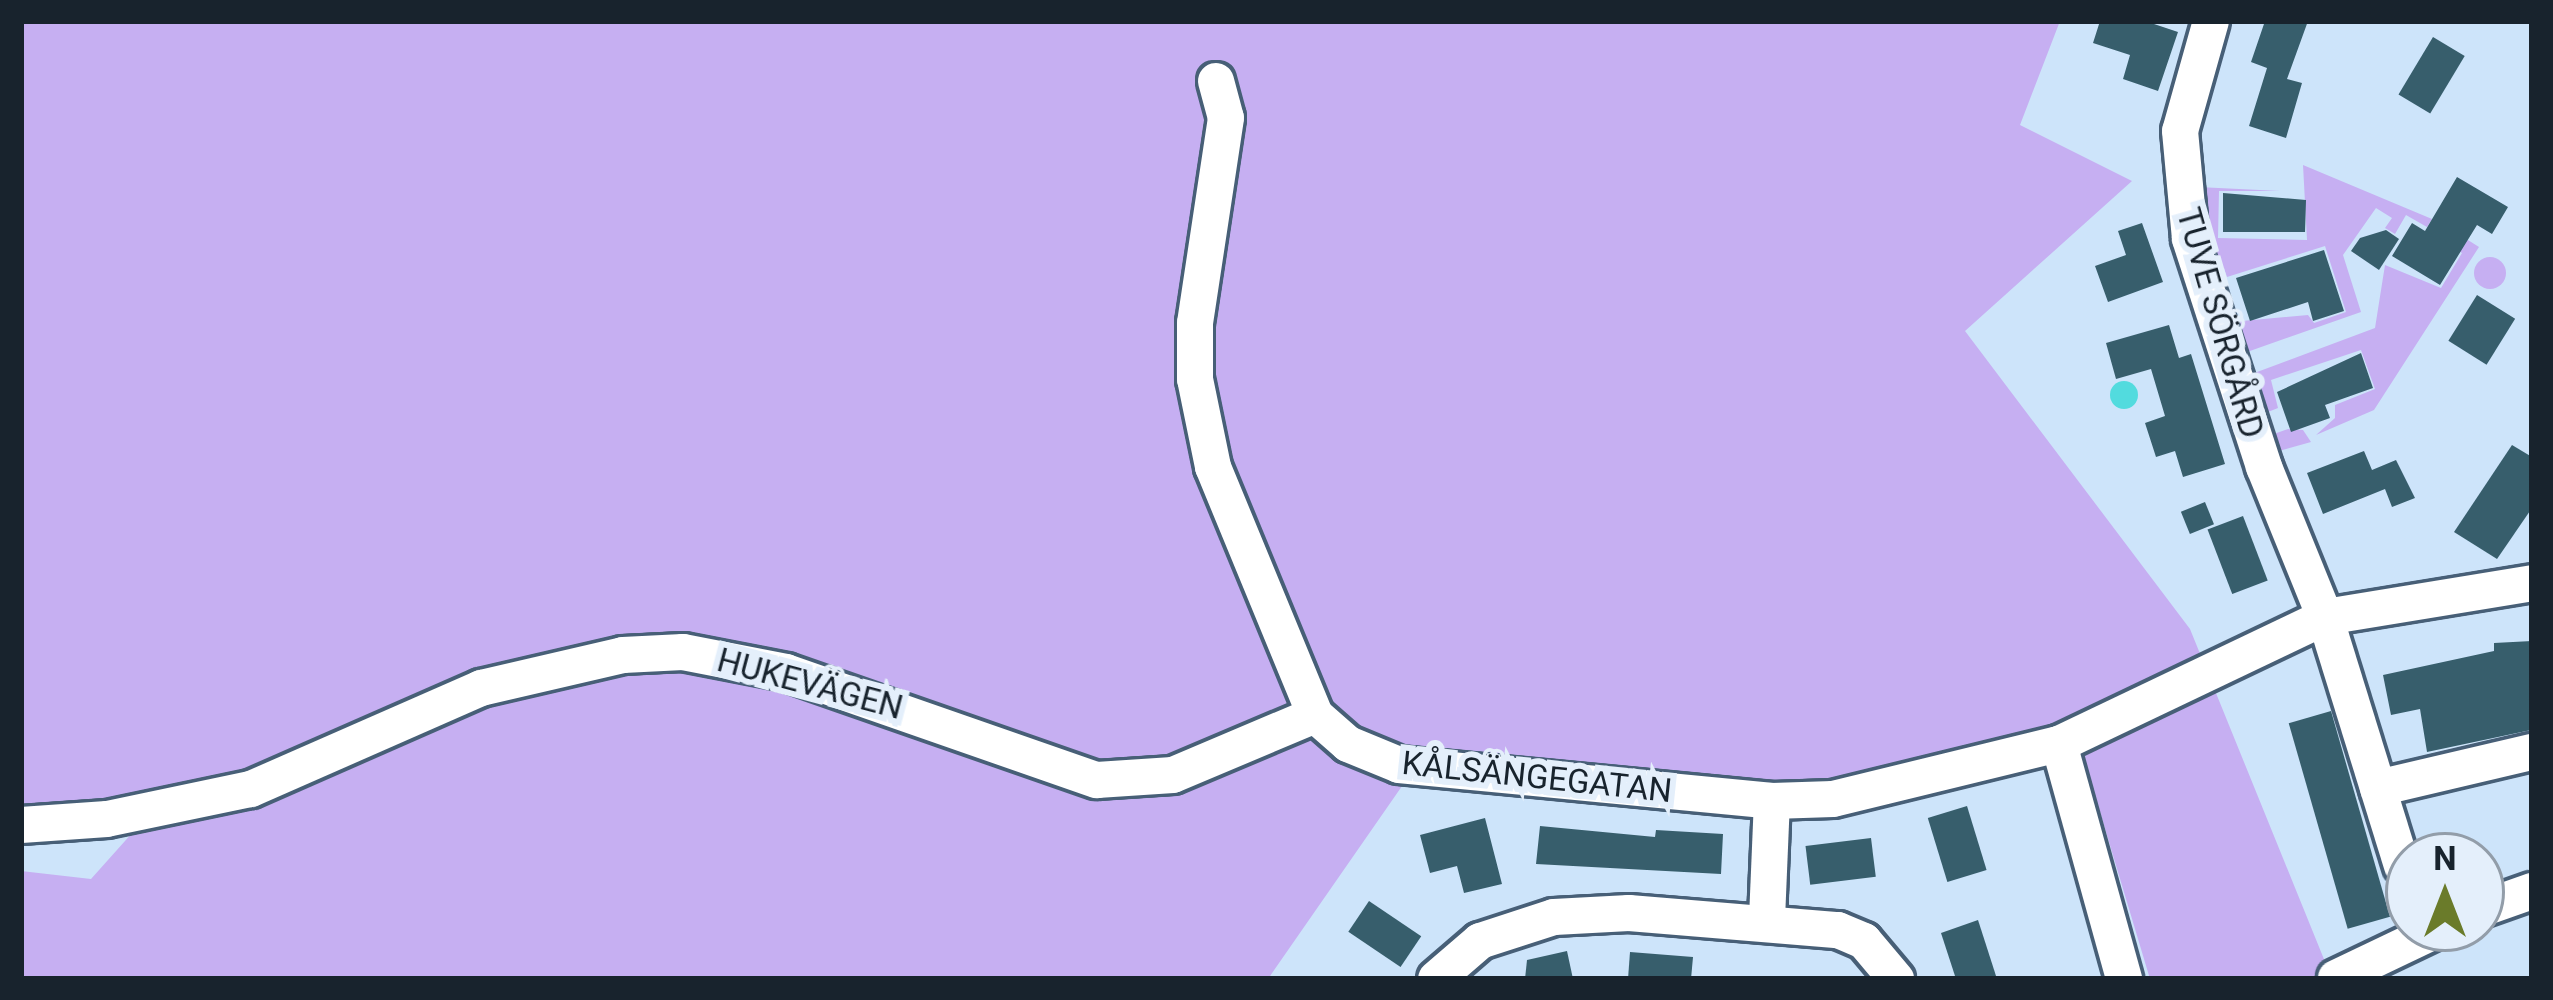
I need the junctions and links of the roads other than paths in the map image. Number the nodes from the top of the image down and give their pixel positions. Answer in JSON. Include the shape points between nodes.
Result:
{"nodes":[{"id":1,"x":2211,"y":21,"type":"edge"},
{"id":2,"x":1216,"y":81,"type":"dead end"},
{"id":3,"x":2532,"y":583,"type":"edge"},
{"id":4,"x":2325,"y":617,"type":"junction"},
{"id":5,"x":1315,"y":715,"type":"junction"},
{"id":6,"x":2059,"y":744,"type":"junction"},
{"id":7,"x":2532,"y":752,"type":"edge"},
{"id":8,"x":2378,"y":788,"type":"junction"},
{"id":9,"x":1772,"y":801,"type":"junction"},
{"id":10,"x":21,"y":825,"type":"edge"},
{"id":11,"x":2392,"y":832,"type":"edge"},
{"id":12,"x":1767,"y":919,"type":"junction"},
{"id":13,"x":2392,"y":952,"type":"edge"},
{"id":14,"x":1436,"y":979,"type":"edge"},
{"id":15,"x":1896,"y":979,"type":"edge"},
{"id":16,"x":2124,"y":979,"type":"edge"},
{"id":17,"x":2336,"y":979,"type":"edge"}],
"edges":[{"from":1,"to":4,"type":"street","name":"TUVE SÖRGÅRD","via":[[2180,131],[2190,238],[2257,448]]},
{"from":2,"to":5,"type":"street","via":[[1226,118],[1206,225],[1196,380],[1213,466]]},
{"from":3,"to":4,"type":"street","name":"KÅLSÄNGEGATAN"},
{"from":4,"to":6,"type":"street","name":"KÅLSÄNGEGATAN"},
{"from":4,"to":8,"type":"street"},
{"from":5,"to":9,"type":"street","name":"KÅLSÄNGEGATAN","via":[[1348,744],[1399,765]]},
{"from":5,"to":10,"type":"street","name":"HUKEVÄGEN","via":[[1173,775],[1097,780],[900,706],[764,667],[683,652],[622,655],[481,688],[250,789],[107,819]]},
{"from":6,"to":9,"type":"street","name":"KÅLSÄNGEGATAN","via":[[1855,794]]},
{"from":6,"to":16,"type":"street"},
{"from":7,"to":8,"type":"street"},
{"from":8,"to":11,"type":"street"},
{"from":9,"to":12,"type":"street"},
{"from":12,"to":14,"type":"street","via":[[1554,917],[1480,941]]},
{"from":12,"to":15,"type":"street","via":[[1864,941]]},
{"from":13,"to":17,"type":"street"}]}
